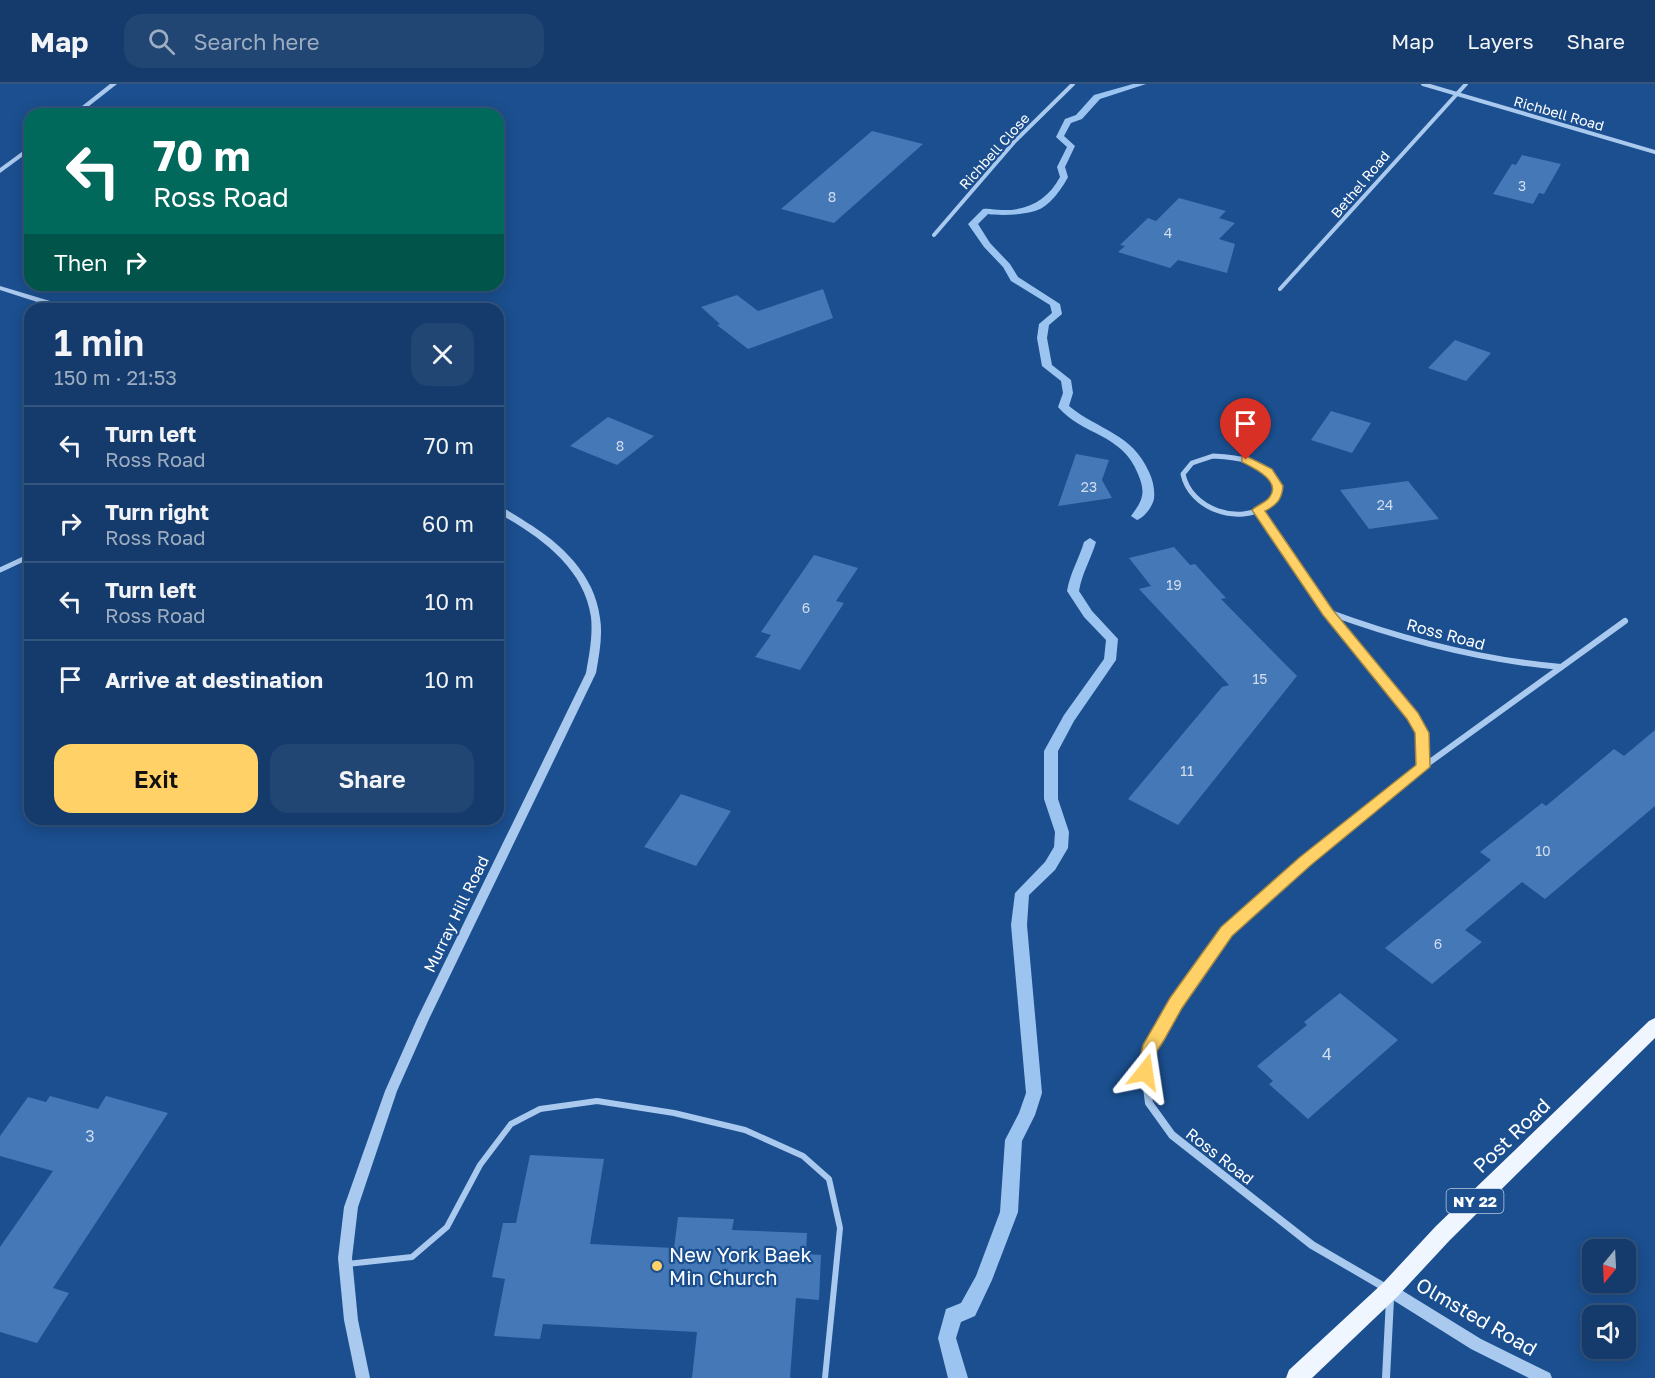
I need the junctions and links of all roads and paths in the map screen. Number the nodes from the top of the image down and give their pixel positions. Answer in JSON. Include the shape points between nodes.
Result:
{"nodes":[{"id":1,"x":114,"y":84,"type":"edge"},
{"id":2,"x":1073,"y":84,"type":"edge"},
{"id":3,"x":1423,"y":84,"type":"edge"},
{"id":4,"x":1466,"y":84,"type":"edge"},
{"id":5,"x":1456,"y":94,"type":"junction"},
{"id":6,"x":83,"y":108,"type":"edge"},
{"id":7,"x":1655,"y":152,"type":"edge"},
{"id":8,"x":24,"y":153,"type":"edge"},
{"id":9,"x":0,"y":171,"type":"edge"},
{"id":10,"x":934,"y":235,"type":"dead end"},
{"id":11,"x":0,"y":288,"type":"edge"},
{"id":12,"x":1280,"y":289,"type":"dead end"},
{"id":13,"x":48,"y":303,"type":"edge"},
{"id":14,"x":1258,"y":510,"type":"junction"},
{"id":15,"x":504,"y":512,"type":"edge"},
{"id":16,"x":24,"y":559,"type":"edge"},
{"id":17,"x":0,"y":570,"type":"edge"},
{"id":18,"x":1327,"y":612,"type":"junction"},
{"id":19,"x":1625,"y":621,"type":"dead end"},
{"id":20,"x":1561,"y":667,"type":"junction"},
{"id":21,"x":1423,"y":767,"type":"junction"},
{"id":22,"x":1655,"y":1026,"type":"edge"},
{"id":23,"x":346,"y":1264,"type":"junction"},
{"id":24,"x":1390,"y":1290,"type":"junction"},
{"id":25,"x":363,"y":1378,"type":"edge"},
{"id":26,"x":825,"y":1378,"type":"edge"},
{"id":27,"x":1297,"y":1378,"type":"edge"},
{"id":28,"x":1386,"y":1378,"type":"edge"},
{"id":29,"x":1545,"y":1378,"type":"edge"}],
"edges":[{"from":1,"to":6,"type":"street"},
{"from":2,"to":10,"type":"street","name":"Richbell Close","via":[[1015,141]]},
{"from":3,"to":5,"type":"street","name":"Richbell Road"},
{"from":4,"to":5,"type":"street","name":"Bethel Road"},
{"from":5,"to":7,"type":"street","name":"Richbell Road"},
{"from":5,"to":12,"type":"street","name":"Bethel Road"},
{"from":8,"to":9,"type":"street"},
{"from":11,"to":13,"type":"street"},
{"from":14,"to":14,"type":"street","via":[[1270,504],[1278,486],[1268,471],[1256,464],[1213,456],[1192,463],[1183,474],[1186,490],[1201,503],[1233,513]]},
{"from":14,"to":18,"type":"street"},
{"from":15,"to":23,"type":"street","name":"Murray Hill Road","via":[[533,528],[573,563],[594,609],[596,642],[591,673],[391,1090],[351,1208]]},
{"from":16,"to":17,"type":"street"},
{"from":18,"to":20,"type":"street","name":"Ross Road","via":[[1491,660]]},
{"from":18,"to":21,"type":"street","via":[[1413,716],[1422,733]]},
{"from":19,"to":20,"type":"street","name":"Ross Road"},
{"from":20,"to":21,"type":"street","name":"Ross Road"},
{"from":21,"to":24,"type":"street","name":"Ross Road","via":[[1305,861],[1227,932],[1165,1022],[1149,1050],[1145,1072],[1149,1103],[1172,1135],[1312,1245]]},
{"from":22,"to":24,"type":"main road","name":"Post Road","number":"NY 22"},
{"from":23,"to":25,"type":"street","name":"Murray Hill Road","via":[[351,1320]]},
{"from":23,"to":26,"type":"lane","via":[[412,1257],[447,1227],[480,1165],[511,1124],[540,1109],[597,1101],[674,1113],[745,1130],[803,1156],[829,1179],[840,1228]]},
{"from":24,"to":27,"type":"main road","name":"Post Road","number":"NY 22"},
{"from":24,"to":28,"type":"street"},
{"from":24,"to":29,"type":"street","name":"Olmsted Road","via":[[1476,1344]]}]}
